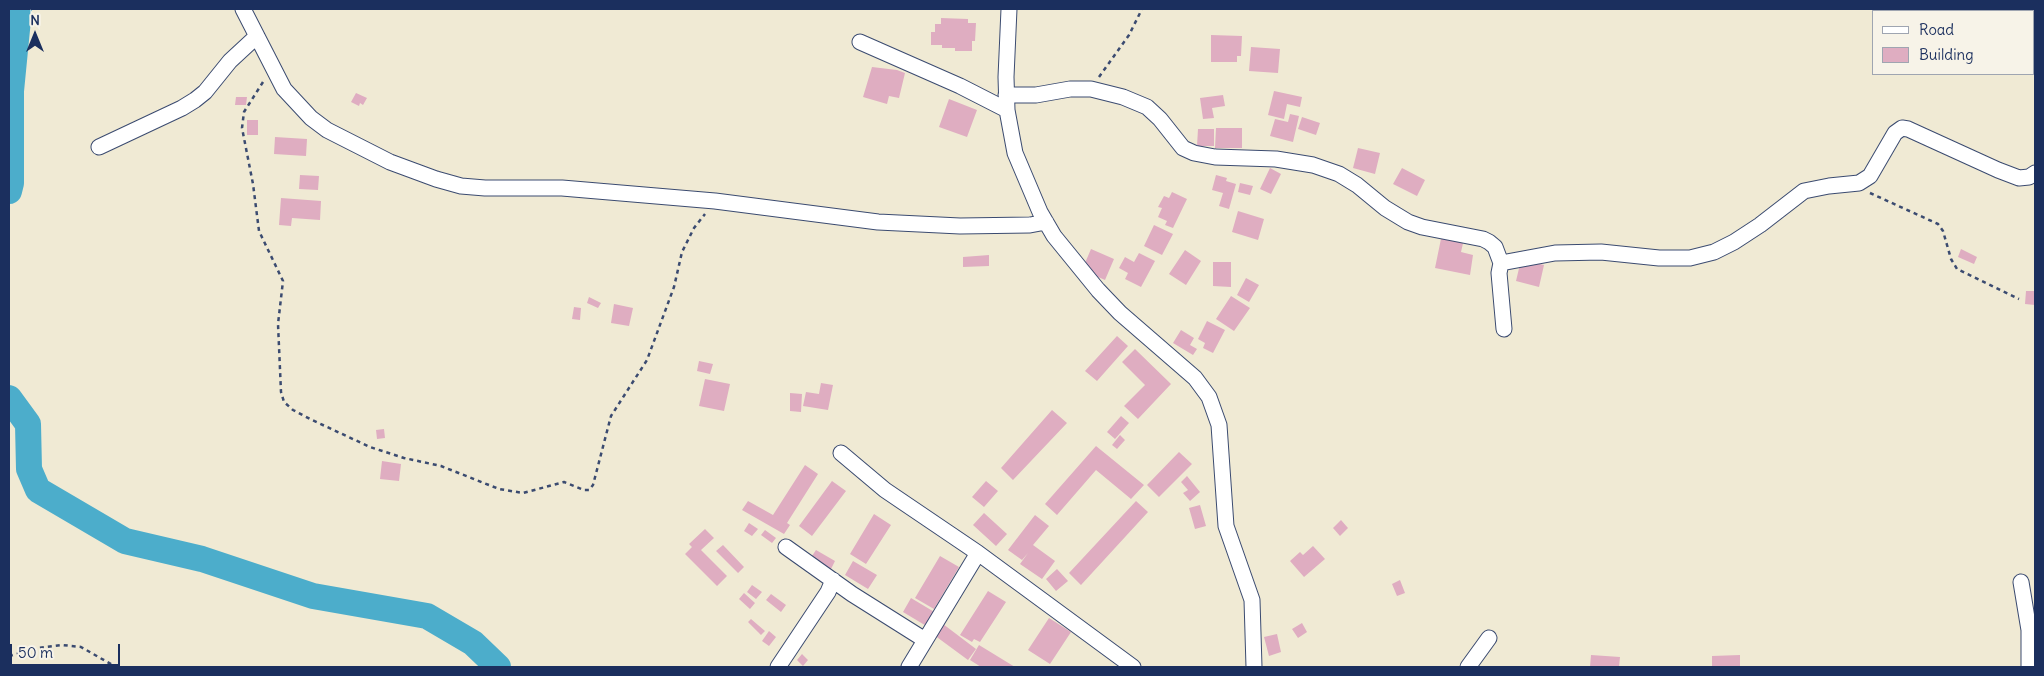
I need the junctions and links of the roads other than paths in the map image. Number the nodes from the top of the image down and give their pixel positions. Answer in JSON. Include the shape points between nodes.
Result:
{"nodes":[{"id":1,"x":243,"y":9,"type":"edge"},
{"id":2,"x":1010,"y":9,"type":"edge"},
{"id":3,"x":257,"y":36,"type":"junction"},
{"id":4,"x":860,"y":42,"type":"dead end"},
{"id":5,"x":1007,"y":103,"type":"junction"},
{"id":6,"x":99,"y":146,"type":"dead end"},
{"id":7,"x":2035,"y":173,"type":"edge"},
{"id":8,"x":1046,"y":222,"type":"junction"},
{"id":9,"x":1501,"y":263,"type":"junction"},
{"id":10,"x":1504,"y":329,"type":"dead end"},
{"id":11,"x":841,"y":453,"type":"dead end"},
{"id":12,"x":786,"y":547,"type":"dead end"},
{"id":13,"x":978,"y":553,"type":"junction"},
{"id":14,"x":832,"y":580,"type":"junction"},
{"id":15,"x":2022,"y":582,"type":"dead end"},
{"id":16,"x":1488,"y":638,"type":"dead end"},
{"id":17,"x":925,"y":640,"type":"junction"},
{"id":18,"x":778,"y":667,"type":"edge"},
{"id":19,"x":910,"y":667,"type":"edge"},
{"id":20,"x":1133,"y":667,"type":"edge"},
{"id":21,"x":1254,"y":667,"type":"edge"},
{"id":22,"x":1468,"y":667,"type":"edge"},
{"id":23,"x":2030,"y":667,"type":"edge"}],
"edges":[{"from":1,"to":3,"type":"street"},
{"from":2,"to":5,"type":"street"},
{"from":3,"to":6,"type":"street","via":[[196,100]]},
{"from":3,"to":8,"type":"street","via":[[284,89],[327,130],[390,162],[461,186],[562,188],[715,201],[878,222],[960,226]]},
{"from":4,"to":5,"type":"street"},
{"from":5,"to":8,"type":"street","via":[[1015,153]]},
{"from":5,"to":9,"type":"street","via":[[1070,89],[1091,89],[1138,102],[1160,119],[1182,148],[1215,157],[1276,159],[1313,165],[1339,174],[1408,222],[1489,242],[1495,247]]},
{"from":7,"to":9,"type":"street","via":[[2020,178],[1902,128],[1895,133],[1870,176],[1860,184],[1804,191],[1734,242],[1714,252],[1690,258],[1601,252],[1555,253]]},
{"from":8,"to":21,"type":"street","via":[[1098,290],[1195,378],[1209,397],[1219,425],[1226,526],[1252,600]]},
{"from":9,"to":10,"type":"street"},
{"from":11,"to":13,"type":"street","via":[[885,490]]},
{"from":12,"to":14,"type":"street"},
{"from":13,"to":17,"type":"street"},
{"from":13,"to":20,"type":"street"},
{"from":14,"to":17,"type":"street"},
{"from":14,"to":18,"type":"street","via":[[828,592]]},
{"from":15,"to":23,"type":"street"},
{"from":16,"to":22,"type":"street"},
{"from":17,"to":19,"type":"street"}]}
